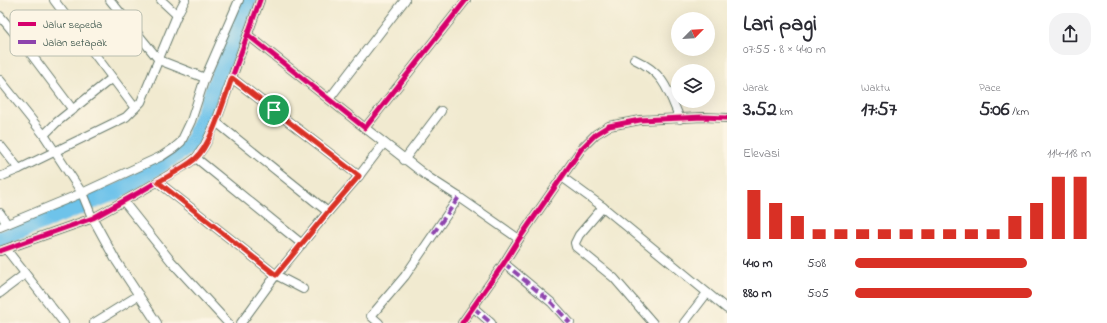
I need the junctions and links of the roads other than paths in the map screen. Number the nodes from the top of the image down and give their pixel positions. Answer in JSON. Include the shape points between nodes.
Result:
{"nodes":[{"id":1,"x":54,"y":0,"type":"edge"},
{"id":2,"x":110,"y":0,"type":"edge"},
{"id":3,"x":162,"y":0,"type":"edge"},
{"id":4,"x":185,"y":0,"type":"edge"},
{"id":5,"x":239,"y":0,"type":"edge"},
{"id":6,"x":260,"y":0,"type":"edge"},
{"id":7,"x":405,"y":0,"type":"edge"},
{"id":8,"x":466,"y":0,"type":"edge"},
{"id":9,"x":61,"y":10,"type":"edge"},
{"id":10,"x":118,"y":10,"type":"edge"},
{"id":11,"x":177,"y":15,"type":"junction"},
{"id":12,"x":0,"y":16,"type":"edge"},
{"id":13,"x":10,"y":28,"type":"edge"},
{"id":14,"x":248,"y":35,"type":"junction"},
{"id":15,"x":142,"y":39,"type":"edge"},
{"id":16,"x":32,"y":56,"type":"edge"},
{"id":17,"x":96,"y":56,"type":"edge"},
{"id":18,"x":634,"y":59,"type":"dead end"},
{"id":19,"x":159,"y":60,"type":"junction"},
{"id":20,"x":112,"y":78,"type":"junction"},
{"id":21,"x":205,"y":78,"type":"junction"},
{"id":22,"x":232,"y":78,"type":"junction"},
{"id":23,"x":0,"y":80,"type":"edge"},
{"id":24,"x":329,"y":99,"type":"junction"},
{"id":25,"x":135,"y":108,"type":"junction"},
{"id":26,"x":73,"y":110,"type":"junction"},
{"id":27,"x":441,"y":111,"type":"dead end"},
{"id":28,"x":727,"y":118,"type":"edge"},
{"id":29,"x":680,"y":119,"type":"junction"},
{"id":30,"x":216,"y":122,"type":"junction"},
{"id":31,"x":365,"y":128,"type":"junction"},
{"id":32,"x":44,"y":135,"type":"junction"},
{"id":33,"x":384,"y":143,"type":"junction"},
{"id":34,"x":0,"y":145,"type":"edge"},
{"id":35,"x":55,"y":153,"type":"junction"},
{"id":36,"x":196,"y":158,"type":"junction"},
{"id":37,"x":404,"y":160,"type":"junction"},
{"id":38,"x":19,"y":169,"type":"junction"},
{"id":39,"x":359,"y":176,"type":"junction"},
{"id":40,"x":0,"y":177,"type":"edge"},
{"id":41,"x":562,"y":177,"type":"junction"},
{"id":42,"x":158,"y":182,"type":"junction"},
{"id":43,"x":83,"y":195,"type":"junction"},
{"id":44,"x":460,"y":197,"type":"junction"},
{"id":45,"x":124,"y":202,"type":"junction"},
{"id":46,"x":603,"y":207,"type":"junction"},
{"id":47,"x":328,"y":212,"type":"junction"},
{"id":48,"x":0,"y":213,"type":"edge"},
{"id":49,"x":92,"y":216,"type":"junction"},
{"id":50,"x":4,"y":225,"type":"edge"},
{"id":51,"x":519,"y":239,"type":"junction"},
{"id":52,"x":302,"y":244,"type":"junction"},
{"id":53,"x":3,"y":250,"type":"edge"},
{"id":54,"x":504,"y":263,"type":"junction"},
{"id":55,"x":25,"y":274,"type":"junction"},
{"id":56,"x":276,"y":275,"type":"junction"},
{"id":57,"x":302,"y":289,"type":"dead end"},
{"id":58,"x":707,"y":292,"type":"junction"},
{"id":59,"x":0,"y":294,"type":"edge"},
{"id":60,"x":139,"y":294,"type":"junction"},
{"id":61,"x":474,"y":308,"type":"junction"},
{"id":62,"x":727,"y":309,"type":"edge"},
{"id":63,"x":371,"y":316,"type":"junction"},
{"id":64,"x":64,"y":323,"type":"edge"},
{"id":65,"x":94,"y":323,"type":"edge"},
{"id":66,"x":157,"y":323,"type":"edge"},
{"id":67,"x":228,"y":323,"type":"edge"},
{"id":68,"x":241,"y":323,"type":"edge"},
{"id":69,"x":365,"y":323,"type":"edge"},
{"id":70,"x":379,"y":323,"type":"edge"},
{"id":71,"x":462,"y":323,"type":"edge"},
{"id":72,"x":491,"y":323,"type":"edge"},
{"id":73,"x":570,"y":323,"type":"edge"},
{"id":74,"x":653,"y":323,"type":"edge"},
{"id":75,"x":684,"y":323,"type":"edge"}],
"edges":[{"from":1,"to":9,"type":"street"},
{"from":2,"to":10,"type":"street"},
{"from":3,"to":11,"type":"street"},
{"from":4,"to":11,"type":"street"},
{"from":5,"to":21,"type":"street"},
{"from":6,"to":14,"type":"street"},
{"from":7,"to":24,"type":"street"},
{"from":8,"to":31,"type":"street"},
{"from":11,"to":19,"type":"street"},
{"from":12,"to":13,"type":"street"},
{"from":14,"to":22,"type":"street"},
{"from":14,"to":24,"type":"street"},
{"from":15,"to":19,"type":"street"},
{"from":16,"to":26,"type":"street"},
{"from":17,"to":20,"type":"street"},
{"from":18,"to":29,"type":"street","via":[[647,65],[659,76]]},
{"from":19,"to":21,"type":"street"},
{"from":19,"to":25,"type":"street","via":[[141,102]]},
{"from":20,"to":25,"type":"street"},
{"from":20,"to":26,"type":"street"},
{"from":21,"to":43,"type":"street","via":[[181,142],[162,156]]},
{"from":22,"to":30,"type":"street"},
{"from":22,"to":39,"type":"street"},
{"from":23,"to":32,"type":"street"},
{"from":24,"to":31,"type":"street"},
{"from":25,"to":35,"type":"street","via":[[126,117]]},
{"from":26,"to":32,"type":"street"},
{"from":27,"to":37,"type":"street"},
{"from":28,"to":29,"type":"street"},
{"from":29,"to":41,"type":"street","via":[[640,120],[602,128],[582,148]]},
{"from":30,"to":36,"type":"street"},
{"from":30,"to":47,"type":"street"},
{"from":31,"to":33,"type":"street"},
{"from":32,"to":35,"type":"street"},
{"from":33,"to":37,"type":"street"},
{"from":33,"to":39,"type":"street"},
{"from":34,"to":38,"type":"street"},
{"from":35,"to":38,"type":"street"},
{"from":35,"to":43,"type":"street"},
{"from":36,"to":42,"type":"street"},
{"from":36,"to":52,"type":"street"},
{"from":37,"to":44,"type":"street"},
{"from":38,"to":40,"type":"street"},
{"from":39,"to":47,"type":"street"},
{"from":41,"to":46,"type":"street"},
{"from":41,"to":51,"type":"street"},
{"from":42,"to":45,"type":"street"},
{"from":42,"to":56,"type":"street"},
{"from":43,"to":49,"type":"street"},
{"from":43,"to":50,"type":"street"},
{"from":44,"to":51,"type":"street"},
{"from":44,"to":63,"type":"street","via":[[405,276]]},
{"from":45,"to":49,"type":"street"},
{"from":45,"to":67,"type":"street","via":[[171,260]]},
{"from":46,"to":58,"type":"street"},
{"from":46,"to":74,"type":"street","via":[[579,235],[575,242],[576,247],[614,278]]},
{"from":47,"to":52,"type":"street"},
{"from":48,"to":50,"type":"street"},
{"from":49,"to":53,"type":"street"},
{"from":49,"to":60,"type":"street","via":[[115,259]]},
{"from":51,"to":54,"type":"street"},
{"from":52,"to":56,"type":"street"},
{"from":53,"to":55,"type":"street"},
{"from":54,"to":61,"type":"street"},
{"from":54,"to":73,"type":"street","via":[[552,303]]},
{"from":55,"to":59,"type":"street"},
{"from":55,"to":64,"type":"street"},
{"from":56,"to":57,"type":"street"},
{"from":56,"to":68,"type":"street"},
{"from":58,"to":62,"type":"street"},
{"from":58,"to":75,"type":"street"},
{"from":60,"to":65,"type":"street"},
{"from":60,"to":66,"type":"street"},
{"from":61,"to":71,"type":"street"},
{"from":61,"to":72,"type":"street"},
{"from":63,"to":69,"type":"street"},
{"from":63,"to":70,"type":"street"}]}
